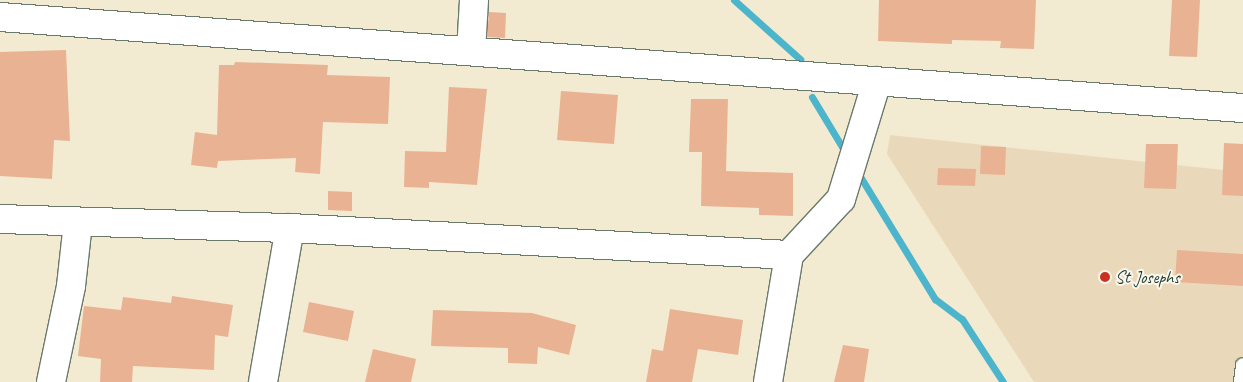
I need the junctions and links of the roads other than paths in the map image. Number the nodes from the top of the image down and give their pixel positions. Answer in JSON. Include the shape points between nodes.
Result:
{"nodes":[{"id":1,"x":474,"y":0,"type":"edge"},
{"id":2,"x":0,"y":17,"type":"edge"},
{"id":3,"x":471,"y":51,"type":"junction"},
{"id":4,"x":877,"y":81,"type":"junction"},
{"id":5,"x":1243,"y":108,"type":"edge"},
{"id":6,"x":0,"y":219,"type":"edge"},
{"id":7,"x":78,"y":223,"type":"junction"},
{"id":8,"x":290,"y":228,"type":"junction"},
{"id":9,"x":789,"y":255,"type":"junction"},
{"id":10,"x":1243,"y":365,"type":"edge"},
{"id":11,"x":51,"y":382,"type":"edge"},
{"id":12,"x":264,"y":382,"type":"edge"},
{"id":13,"x":768,"y":382,"type":"edge"},
{"id":14,"x":1241,"y":382,"type":"edge"}],
"edges":[{"from":1,"to":3,"type":"street"},
{"from":2,"to":3,"type":"street"},
{"from":3,"to":4,"type":"street"},
{"from":4,"to":5,"type":"street"},
{"from":4,"to":9,"type":"street","via":[[841,199]]},
{"from":6,"to":7,"type":"street"},
{"from":7,"to":8,"type":"street"},
{"from":7,"to":11,"type":"street","via":[[72,286]]},
{"from":8,"to":9,"type":"street"},
{"from":8,"to":12,"type":"street"},
{"from":9,"to":13,"type":"street"},
{"from":10,"to":14,"type":"lane"}]}
